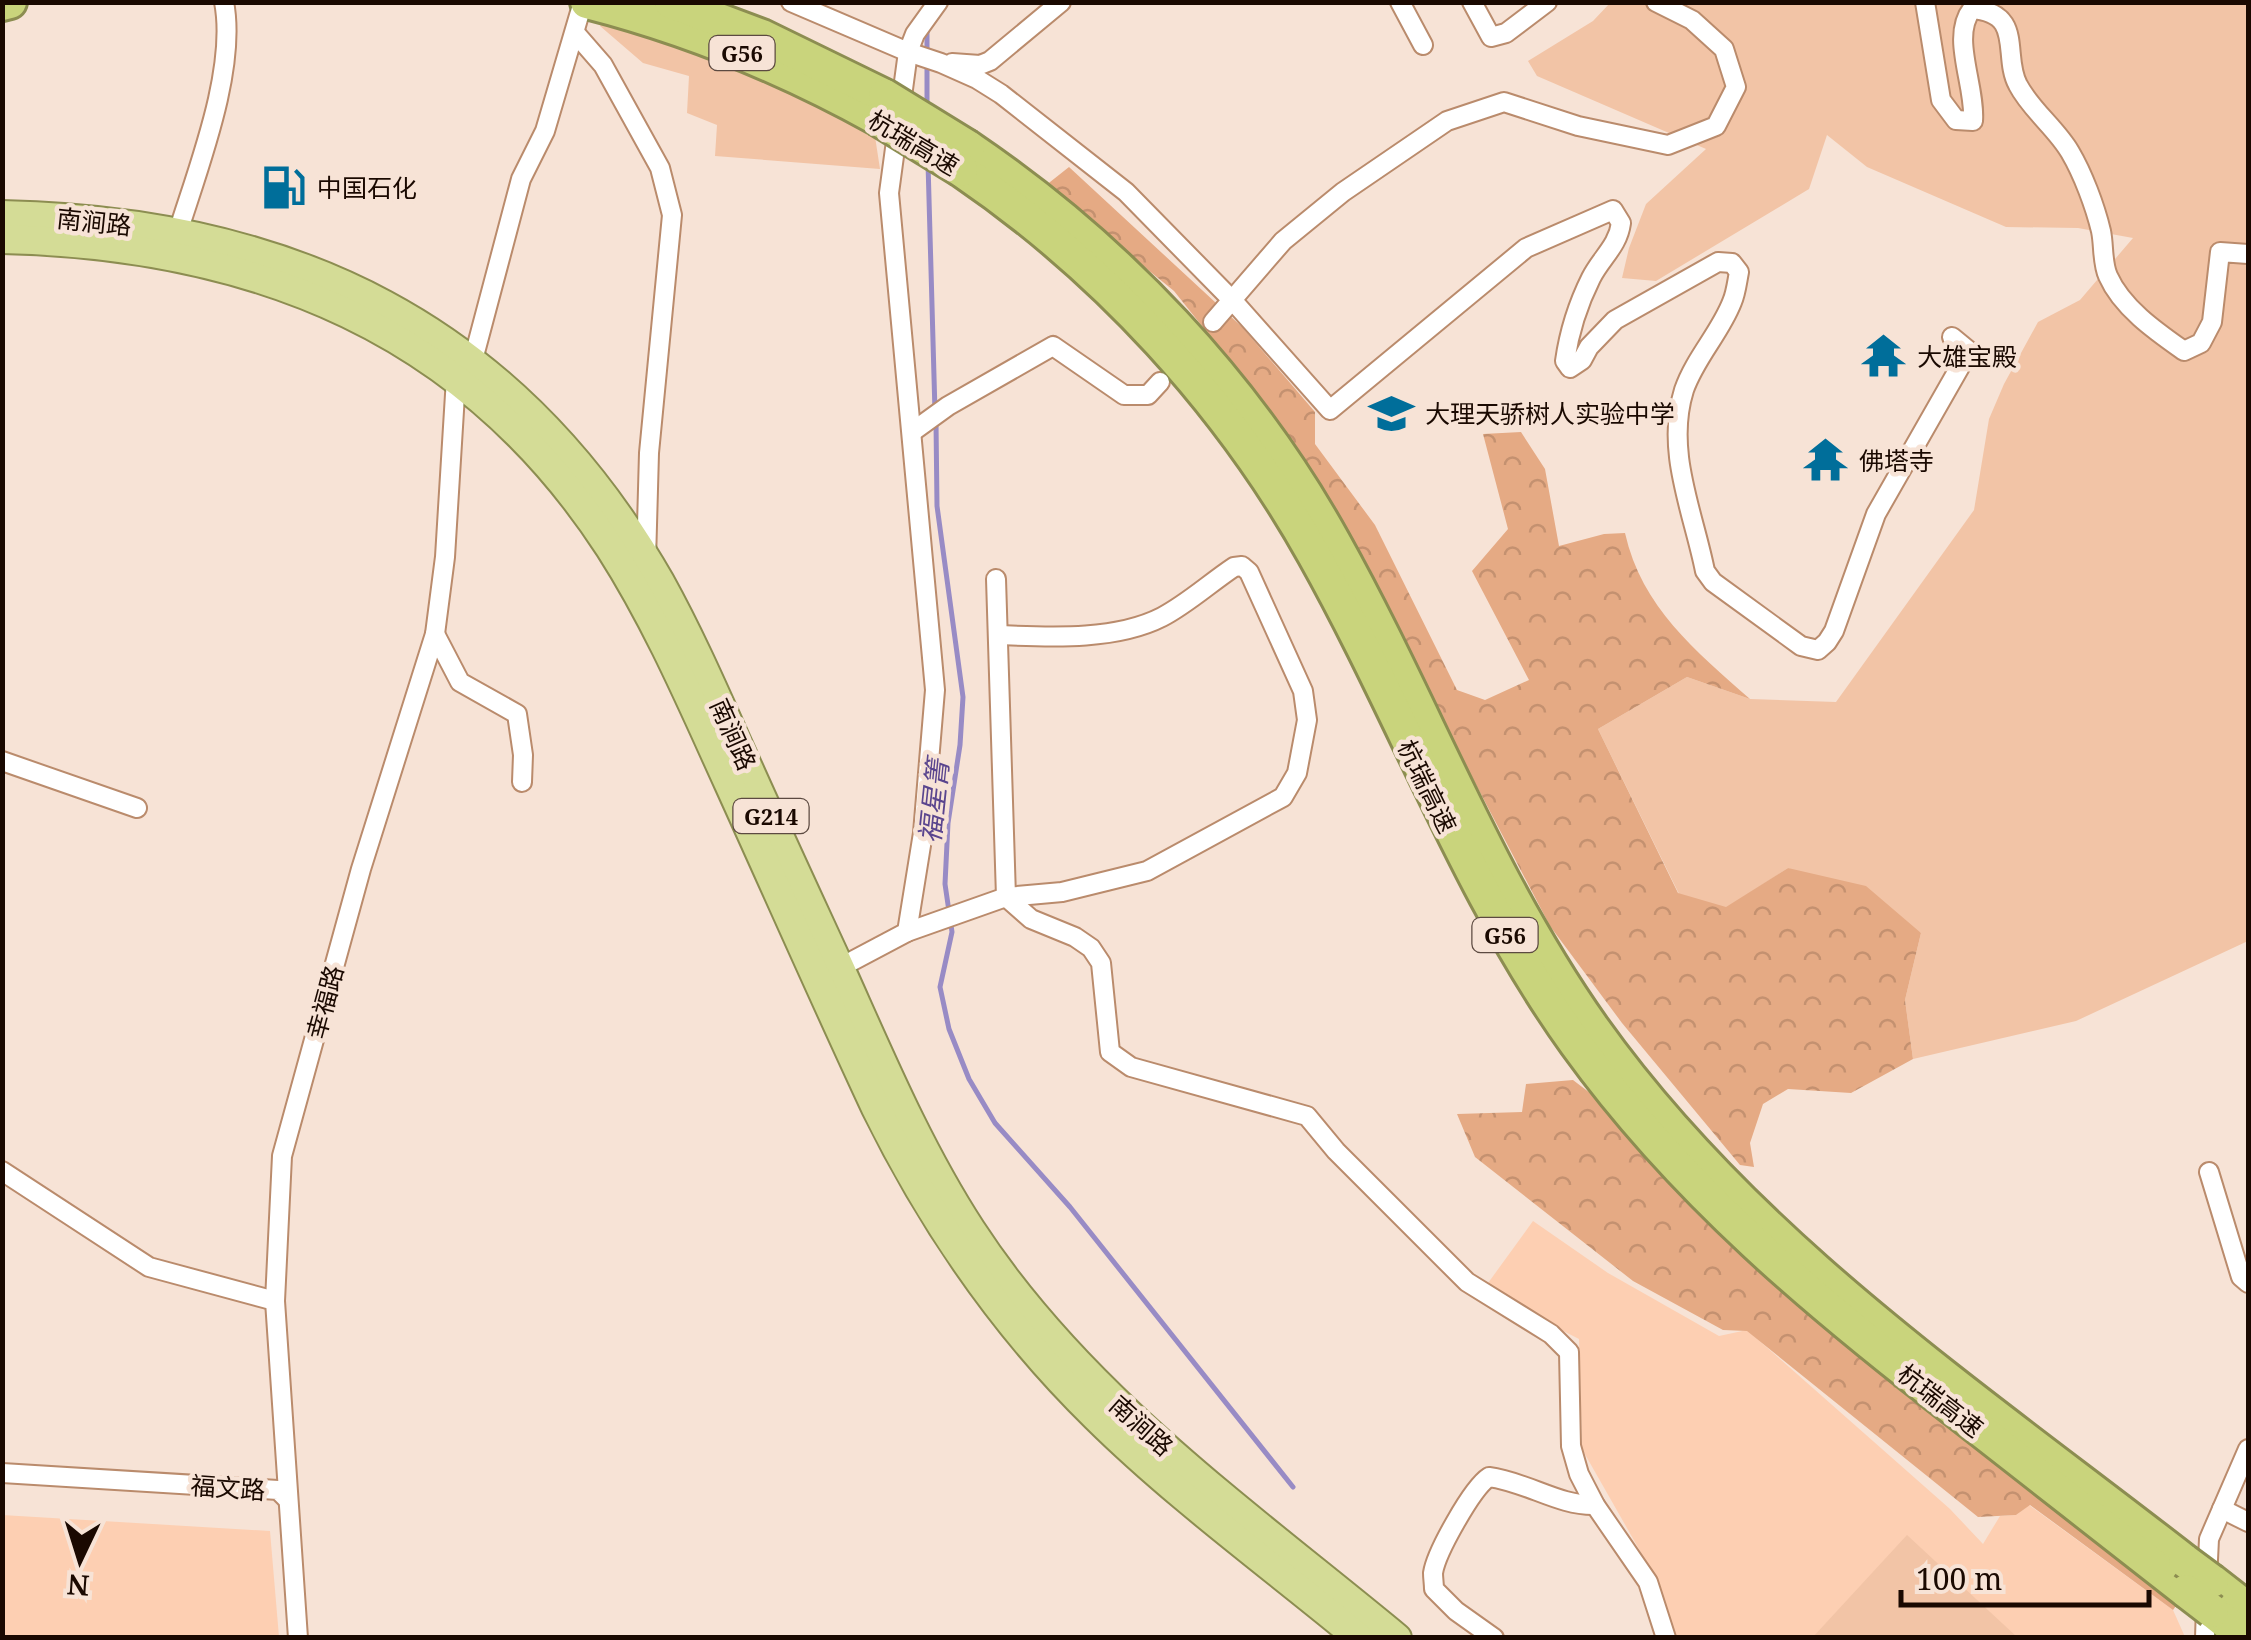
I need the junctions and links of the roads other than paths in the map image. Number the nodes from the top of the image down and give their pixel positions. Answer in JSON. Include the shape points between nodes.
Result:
{"nodes":[{"id":1,"x":10,"y":2,"type":"edge"},
{"id":2,"x":224,"y":2,"type":"edge"},
{"id":3,"x":671,"y":2,"type":"edge"},
{"id":4,"x":791,"y":2,"type":"edge"},
{"id":5,"x":1061,"y":2,"type":"edge"},
{"id":6,"x":1400,"y":2,"type":"edge"},
{"id":7,"x":1472,"y":2,"type":"edge"},
{"id":8,"x":1547,"y":2,"type":"edge"},
{"id":9,"x":1656,"y":2,"type":"edge"},
{"id":10,"x":1924,"y":2,"type":"edge"},
{"id":11,"x":590,"y":3,"type":"edge"},
{"id":12,"x":939,"y":3,"type":"edge"},
{"id":13,"x":2,"y":4,"type":"edge"},
{"id":14,"x":576,"y":34,"type":"junction"},
{"id":15,"x":1423,"y":45,"type":"dead end"},
{"id":16,"x":912,"y":53,"type":"junction"},
{"id":17,"x":942,"y":63,"type":"junction"},
{"id":18,"x":881,"y":108,"type":"junction"},
{"id":19,"x":2,"y":215,"type":"edge"},
{"id":20,"x":178,"y":232,"type":"junction"},
{"id":21,"x":2,"y":240,"type":"edge"},
{"id":22,"x":2248,"y":254,"type":"edge"},
{"id":23,"x":1234,"y":302,"type":"junction"},
{"id":24,"x":1213,"y":322,"type":"dead end"},
{"id":25,"x":1952,"y":337,"type":"dead end"},
{"id":26,"x":465,"y":369,"type":"junction"},
{"id":27,"x":1160,"y":382,"type":"dead end"},
{"id":28,"x":919,"y":427,"type":"junction"},
{"id":29,"x":646,"y":561,"type":"junction"},
{"id":30,"x":996,"y":579,"type":"dead end"},
{"id":31,"x":434,"y":634,"type":"junction"},
{"id":32,"x":998,"y":635,"type":"junction"},
{"id":33,"x":2,"y":761,"type":"edge"},
{"id":34,"x":522,"y":782,"type":"dead end"},
{"id":35,"x":137,"y":808,"type":"dead end"},
{"id":36,"x":1006,"y":897,"type":"junction"},
{"id":37,"x":907,"y":932,"type":"junction"},
{"id":38,"x":828,"y":973,"type":"junction"},
{"id":39,"x":2,"y":1171,"type":"edge"},
{"id":40,"x":2209,"y":1172,"type":"dead end"},
{"id":41,"x":2248,"y":1283,"type":"edge"},
{"id":42,"x":275,"y":1301,"type":"junction"},
{"id":43,"x":2248,"y":1449,"type":"edge"},
{"id":44,"x":2,"y":1474,"type":"edge"},
{"id":45,"x":2,"y":1486,"type":"edge"},
{"id":46,"x":286,"y":1498,"type":"junction"},
{"id":47,"x":1596,"y":1504,"type":"junction"},
{"id":48,"x":2222,"y":1509,"type":"junction"},
{"id":49,"x":2248,"y":1522,"type":"edge"},
{"id":50,"x":2200,"y":1596,"type":"edge"},
{"id":51,"x":2248,"y":1609,"type":"edge"},
{"id":52,"x":298,"y":1638,"type":"edge"},
{"id":53,"x":1359,"y":1638,"type":"edge"},
{"id":54,"x":1397,"y":1638,"type":"edge"},
{"id":55,"x":1494,"y":1638,"type":"edge"},
{"id":56,"x":1666,"y":1638,"type":"edge"},
{"id":57,"x":2246,"y":1638,"type":"edge"}],
"edges":[{"from":1,"to":13,"type":"highway"},
{"from":2,"to":20,"type":"street","via":[[224,60]]},
{"from":3,"to":18,"type":"highway","name":"杭瑞高速","number":"G56","via":[[779,44]]},
{"from":4,"to":16,"type":"street"},
{"from":5,"to":17,"type":"street","via":[[990,61]]},
{"from":6,"to":15,"type":"street"},
{"from":7,"to":8,"type":"street","via":[[1492,37]]},
{"from":9,"to":23,"type":"street","via":[[1692,20],[1724,49],[1736,87],[1716,126],[1668,146],[1504,102],[1447,121],[1284,242]]},
{"from":10,"to":22,"type":"street","via":[[1941,100],[1956,120],[1973,122],[1964,20],[1972,10],[1988,10],[2002,23],[2011,37],[2016,82],[2070,152],[2100,228],[2108,276],[2159,333],[2184,351],[2201,343],[2212,322],[2220,252]]},
{"from":11,"to":14,"type":"street","name":"幸福路"},
{"from":11,"to":18,"type":"highway","name":"杭瑞高速","number":"G56"},
{"from":12,"to":16,"type":"street","via":[[915,34]]},
{"from":14,"to":26,"type":"street","name":"幸福路","via":[[521,179]]},
{"from":14,"to":29,"type":"street","via":[[602,65],[660,168],[672,214],[649,453]]},
{"from":16,"to":17,"type":"street"},
{"from":16,"to":28,"type":"street","via":[[889,193]]},
{"from":17,"to":23,"type":"street","via":[[1001,94],[1126,192]]},
{"from":18,"to":50,"type":"highway","name":"杭瑞高速","number":"G56","bridge":true,"via":[[1056,213],[1131,281],[1270,440],[1348,567],[1538,943],[1612,1054],[1678,1134],[1822,1276]]},
{"from":19,"to":20,"type":"highway","name":"南涧路","number":"G214"},
{"from":20,"to":26,"type":"highway","name":"南涧路","number":"G214","via":[[331,279],[403,314]]},
{"from":21,"to":26,"type":"highway","name":"南涧路","number":"G214","via":[[128,248],[234,271],[357,317],[424,355]]},
{"from":23,"to":24,"type":"street"},
{"from":23,"to":25,"type":"street","via":[[1330,410],[1526,248],[1613,210],[1621,223],[1619,238],[1580,305],[1568,339],[1570,368],[1615,320],[1718,262],[1732,262],[1739,272],[1732,302],[1684,391],[1678,464],[1713,582],[1801,646],[1818,650],[1834,631],[1876,514],[1970,351]]},
{"from":26,"to":29,"type":"highway","name":"南涧路","number":"G214","via":[[505,386],[568,452]]},
{"from":26,"to":31,"type":"street","name":"幸福路"},
{"from":26,"to":38,"type":"highway","name":"南涧路","number":"G214","via":[[488,404],[550,468],[637,593]]},
{"from":27,"to":28,"type":"street","via":[[1148,395],[1124,395],[1053,346]]},
{"from":28,"to":37,"type":"street","via":[[935,690],[926,816]]},
{"from":29,"to":38,"type":"highway","name":"南涧路","number":"G214","via":[[715,690]]},
{"from":30,"to":32,"type":"street"},
{"from":31,"to":34,"type":"street","via":[[460,682],[517,714]]},
{"from":31,"to":42,"type":"street","name":"幸福路","via":[[282,1156]]},
{"from":32,"to":36,"type":"street"},
{"from":32,"to":36,"type":"street","via":[[1114,632],[1161,618],[1242,566],[1302,691],[1307,720],[1297,773],[1283,798],[1249,818],[1146,871],[1062,892]]},
{"from":33,"to":35,"type":"street"},
{"from":36,"to":37,"type":"street"},
{"from":36,"to":47,"type":"street","via":[[1030,919],[1075,937],[1101,962],[1110,1052],[1131,1067],[1307,1116],[1467,1282],[1569,1352],[1571,1446]]},
{"from":37,"to":38,"type":"street"},
{"from":38,"to":53,"type":"highway","name":"南涧路","number":"G214","via":[[914,1182],[1003,1314],[1140,1458]]},
{"from":38,"to":54,"type":"highway","name":"南涧路","number":"G214","via":[[936,1170],[1022,1299],[1156,1439]]},
{"from":39,"to":42,"type":"street","via":[[149,1267]]},
{"from":40,"to":41,"type":"street"},
{"from":42,"to":46,"type":"street","name":"幸福路"},
{"from":43,"to":48,"type":"street"},
{"from":44,"to":46,"type":"street","name":"福文路","via":[[278,1490]]},
{"from":45,"to":46,"type":"street","name":"福文路"},
{"from":46,"to":52,"type":"street","name":"幸福路"},
{"from":47,"to":55,"type":"street","via":[[1575,1505],[1516,1480],[1489,1476],[1482,1482],[1433,1571],[1434,1589]]},
{"from":47,"to":56,"type":"street","via":[[1648,1582]]},
{"from":48,"to":49,"type":"street"},
{"from":48,"to":50,"type":"street","via":[[2209,1539]]},
{"from":50,"to":51,"type":"highway","name":"杭瑞高速","number":"G56"},
{"from":50,"to":57,"type":"highway","name":"杭瑞高速","number":"G56"}]}
